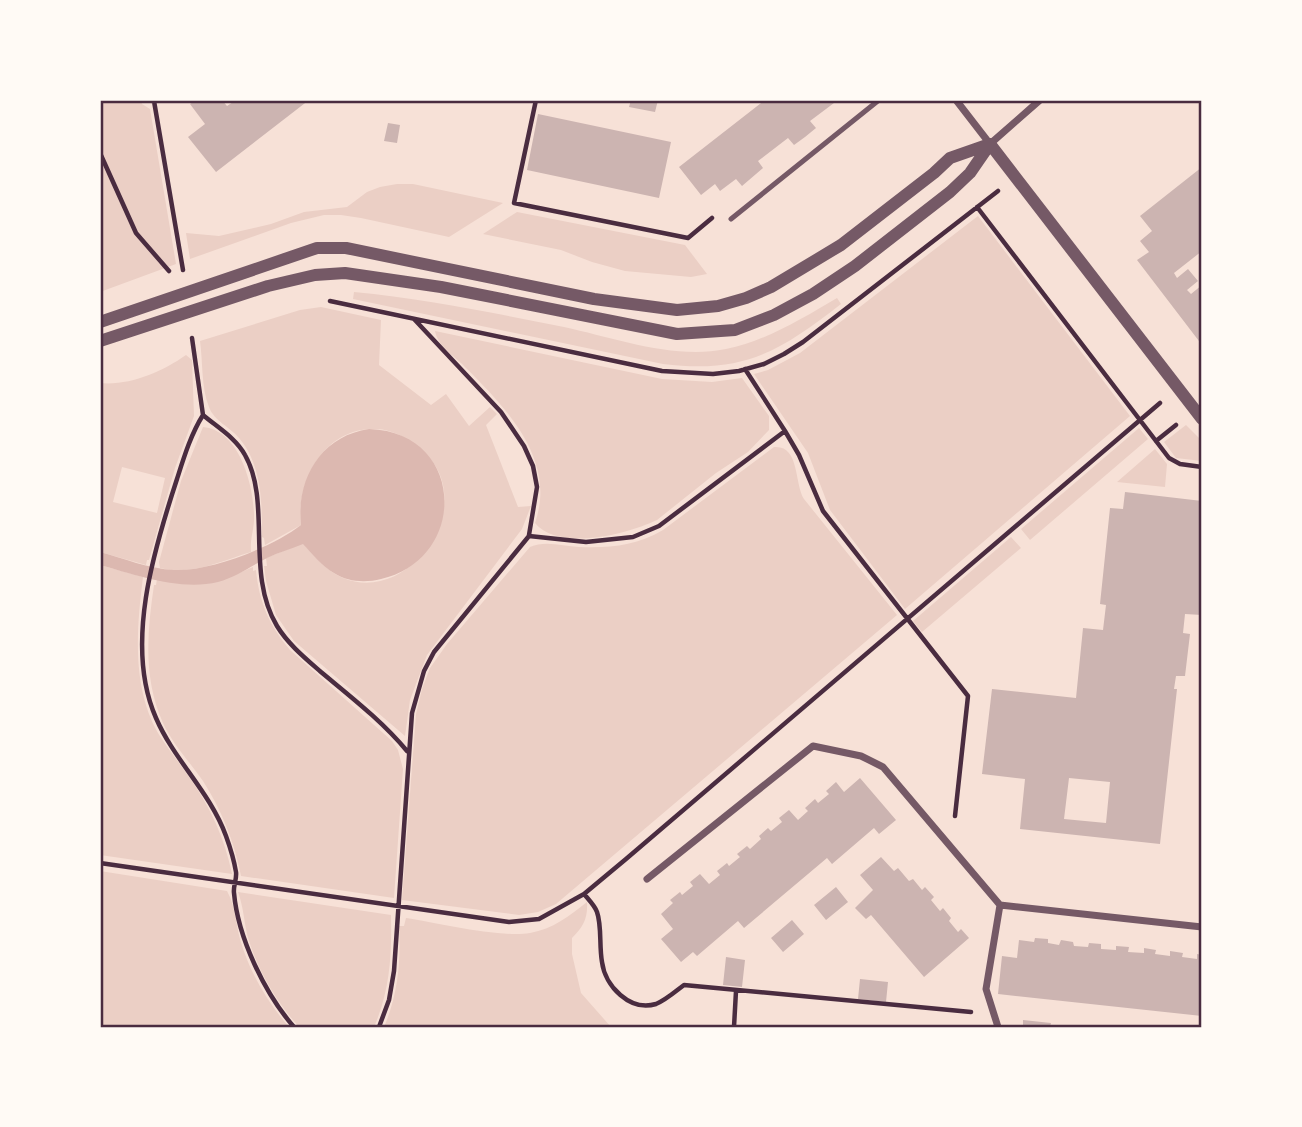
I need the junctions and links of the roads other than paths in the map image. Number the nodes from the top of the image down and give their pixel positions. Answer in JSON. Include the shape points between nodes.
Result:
{"nodes":[{"id":1,"x":879,"y":100,"type":"edge"},
{"id":2,"x":956,"y":100,"type":"edge"},
{"id":3,"x":1029,"y":100,"type":"edge"},
{"id":4,"x":1040,"y":100,"type":"edge"},
{"id":5,"x":1029,"y":109,"type":"junction"},
{"id":6,"x":990,"y":144,"type":"junction"},
{"id":7,"x":731,"y":219,"type":"road end"},
{"id":8,"x":100,"y":321,"type":"edge"},
{"id":9,"x":100,"y":341,"type":"edge"},
{"id":10,"x":1202,"y":419,"type":"edge"},
{"id":11,"x":647,"y":879,"type":"dead end"},
{"id":12,"x":1000,"y":905,"type":"junction"},
{"id":13,"x":1202,"y":927,"type":"edge"},
{"id":14,"x":999,"y":1027,"type":"edge"}],
"edges":[{"from":1,"to":7,"type":"lane"},
{"from":2,"to":6,"type":"street"},
{"from":3,"to":5,"type":"street"},
{"from":4,"to":5,"type":"street"},
{"from":5,"to":6,"type":"street"},
{"from":6,"to":8,"type":"street","via":[[950,158],[841,245],[771,287],[718,306],[677,310],[594,299],[346,248],[317,248],[185,287]]},
{"from":6,"to":9,"type":"street","via":[[950,192],[855,266],[774,315],[735,330],[677,334],[441,286],[345,273],[268,286]]},
{"from":6,"to":10,"type":"street"},
{"from":11,"to":12,"type":"street","via":[[813,746],[861,756],[883,767]]},
{"from":12,"to":13,"type":"street"},
{"from":12,"to":14,"type":"street","via":[[986,989]]}]}
